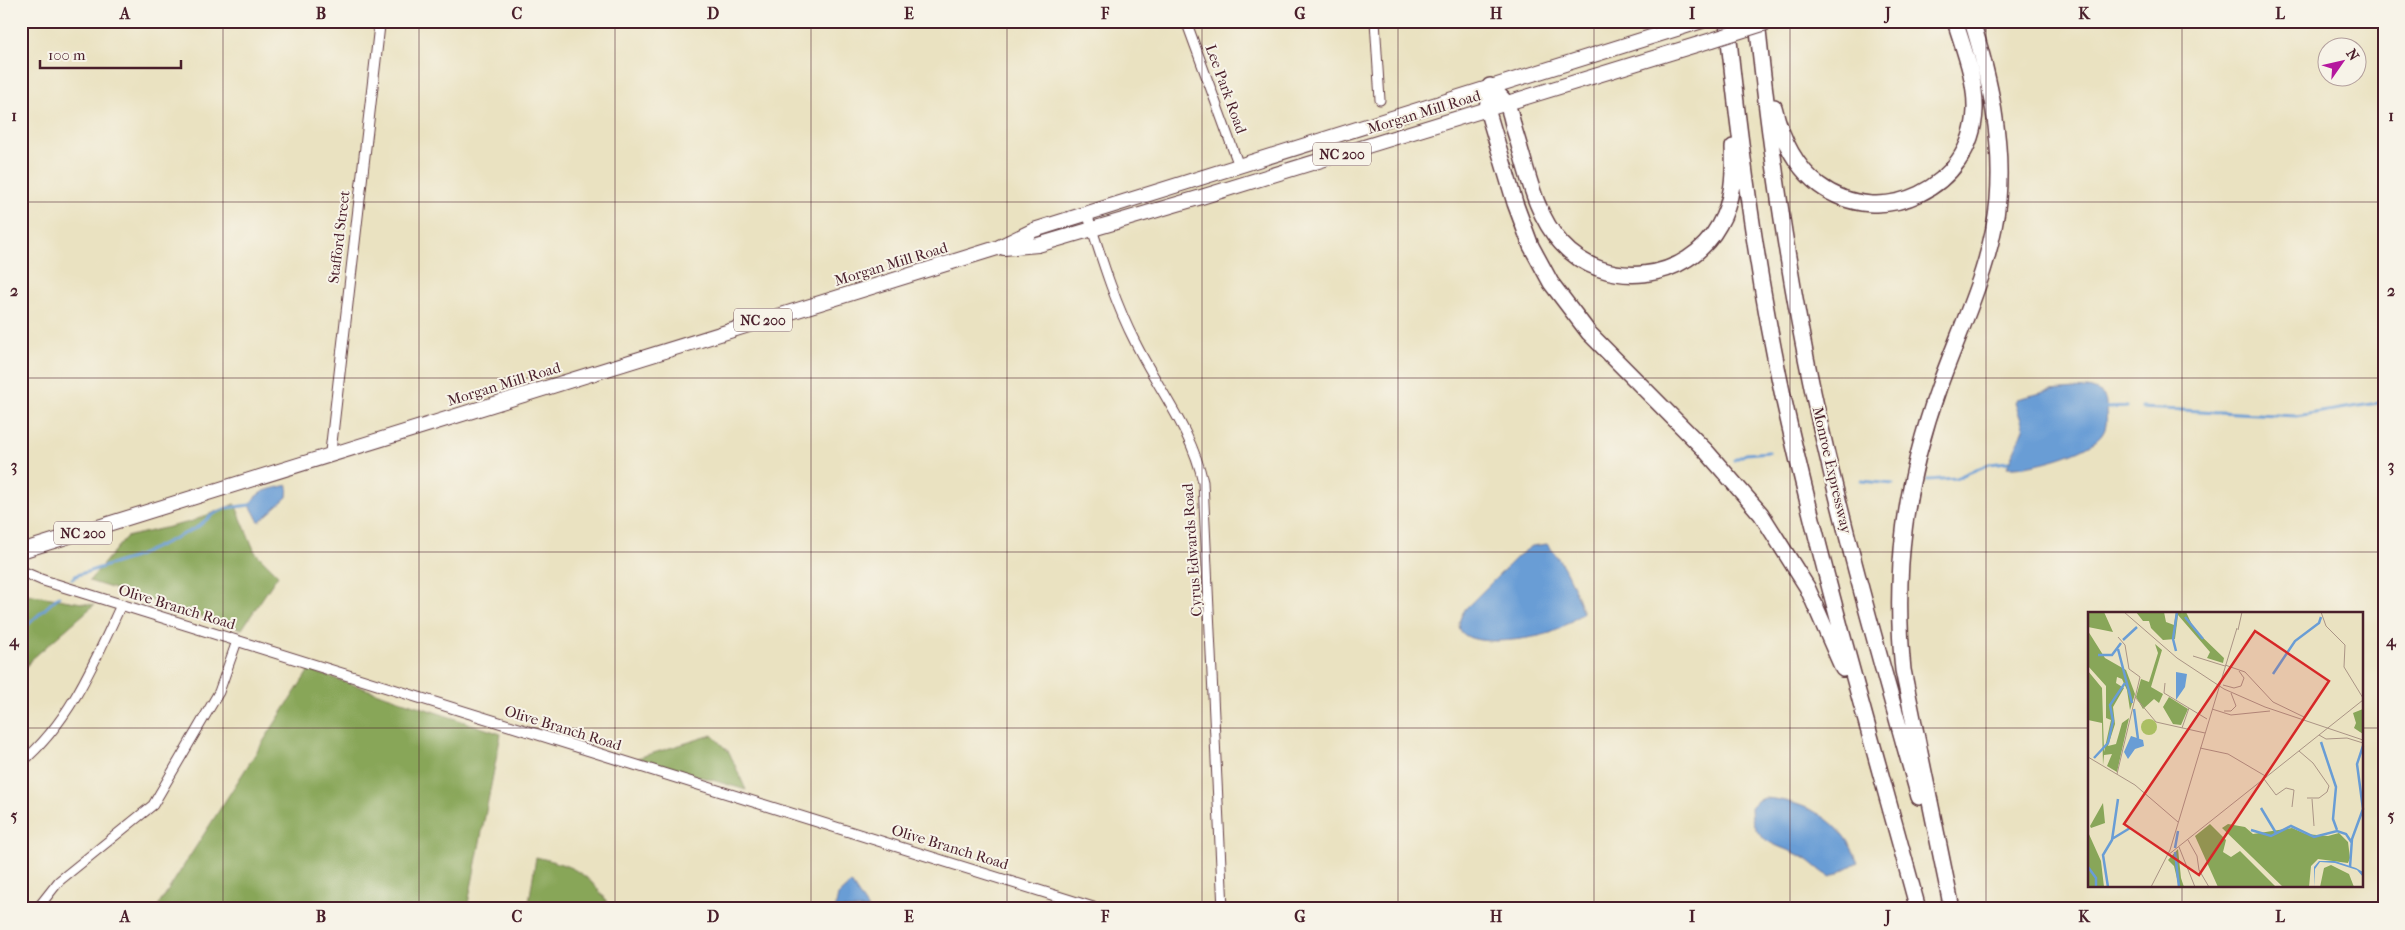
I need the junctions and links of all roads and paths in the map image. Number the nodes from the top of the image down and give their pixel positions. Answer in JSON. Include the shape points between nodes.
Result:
{"nodes":[{"id":1,"x":380,"y":21,"type":"edge"},
{"id":2,"x":1186,"y":21,"type":"edge"},
{"id":3,"x":1375,"y":21,"type":"edge"},
{"id":4,"x":1702,"y":21,"type":"edge"},
{"id":5,"x":1727,"y":21,"type":"edge"},
{"id":6,"x":1757,"y":21,"type":"edge"},
{"id":7,"x":1772,"y":21,"type":"edge"},
{"id":8,"x":1955,"y":21,"type":"edge"},
{"id":9,"x":1972,"y":21,"type":"edge"},
{"id":10,"x":1759,"y":43,"type":"junction"},
{"id":11,"x":1733,"y":78,"type":"junction"},
{"id":12,"x":1490,"y":86,"type":"junction"},
{"id":13,"x":1380,"y":100,"type":"dead end"},
{"id":14,"x":1506,"y":103,"type":"junction"},
{"id":15,"x":1486,"y":109,"type":"junction"},
{"id":16,"x":1239,"y":166,"type":"junction"},
{"id":17,"x":1087,"y":213,"type":"junction"},
{"id":18,"x":1092,"y":228,"type":"junction"},
{"id":19,"x":997,"y":248,"type":"junction"},
{"id":20,"x":330,"y":456,"type":"junction"},
{"id":21,"x":21,"y":551,"type":"edge"},
{"id":22,"x":21,"y":571,"type":"edge"},
{"id":23,"x":121,"y":605,"type":"junction"},
{"id":24,"x":237,"y":641,"type":"junction"},
{"id":25,"x":21,"y":763,"type":"edge"},
{"id":26,"x":1878,"y":764,"type":"junction"},
{"id":27,"x":37,"y":909,"type":"edge"},
{"id":28,"x":1098,"y":909,"type":"edge"},
{"id":29,"x":1223,"y":909,"type":"edge"},
{"id":30,"x":1918,"y":909,"type":"edge"},
{"id":31,"x":1951,"y":909,"type":"edge"}],
"edges":[{"from":1,"to":20,"type":"street","name":"Stafford Street"},
{"from":2,"to":16,"type":"street","name":"Lee Park Road"},
{"from":3,"to":13,"type":"street"},
{"from":4,"to":12,"type":"main road","name":"Morgan Mill Road","number":"NC 200"},
{"from":5,"to":11,"type":"highway","name":"Monroe Expressway"},
{"from":6,"to":10,"type":"highway","name":"Monroe Expressway"},
{"from":7,"to":14,"type":"main road","name":"Morgan Mill Road","number":"NC 200","bridge":true},
{"from":8,"to":10,"type":"highway","via":[[1974,88],[1975,109],[1969,142],[1958,162],[1934,186],[1917,196],[1886,204],[1865,204],[1836,195],[1803,170],[1786,143],[1778,122]]},
{"from":9,"to":31,"type":"highway","via":[[1996,115],[1999,179],[1995,222],[1981,277],[1920,447],[1906,509],[1899,574],[1904,670]]},
{"from":10,"to":31,"type":"highway","name":"Monroe Expressway","via":[[1779,202],[1814,393],[1854,563]]},
{"from":11,"to":14,"type":"highway","via":[[1733,171],[1731,194],[1724,214],[1714,233],[1698,251],[1668,269],[1645,274],[1620,274],[1597,268],[1576,257],[1559,241],[1546,222],[1535,196]]},
{"from":11,"to":26,"type":"highway","name":"Monroe Expressway","via":[[1756,253],[1784,399],[1813,526]]},
{"from":12,"to":14,"type":"highway"},
{"from":12,"to":15,"type":"highway"},
{"from":12,"to":16,"type":"main road","name":"Morgan Mill Road","number":"NC 200"},
{"from":14,"to":15,"type":"main road","name":"Morgan Mill Road","number":"NC 200"},
{"from":15,"to":18,"type":"main road","name":"Morgan Mill Road","number":"NC 200"},
{"from":15,"to":26,"type":"highway","via":[[1523,224],[1551,282],[1589,333],[1719,464],[1774,532],[1826,626]]},
{"from":16,"to":17,"type":"main road","name":"Morgan Mill Road","number":"NC 200"},
{"from":17,"to":18,"type":"street","name":"Cyrus Edwards Road"},
{"from":17,"to":19,"type":"main road","name":"Morgan Mill Road","number":"NC 200","via":[[1034,230]]},
{"from":18,"to":19,"type":"main road","name":"Morgan Mill Road","number":"NC 200","via":[[1038,245]]},
{"from":18,"to":29,"type":"street","name":"Cyrus Edwards Road","via":[[1124,321],[1190,440],[1203,482]]},
{"from":19,"to":20,"type":"main road","name":"Morgan Mill Road","number":"NC 200"},
{"from":20,"to":21,"type":"main road","name":"Morgan Mill Road","number":"NC 200"},
{"from":22,"to":23,"type":"street","name":"Olive Branch Road"},
{"from":23,"to":24,"type":"street","name":"Olive Branch Road"},
{"from":23,"to":25,"type":"street","via":[[86,680],[39,748]]},
{"from":24,"to":27,"type":"street","via":[[219,692],[153,805],[59,882]]},
{"from":24,"to":28,"type":"street","name":"Olive Branch Road"},
{"from":26,"to":30,"type":"highway","name":"Monroe Expressway"}]}
